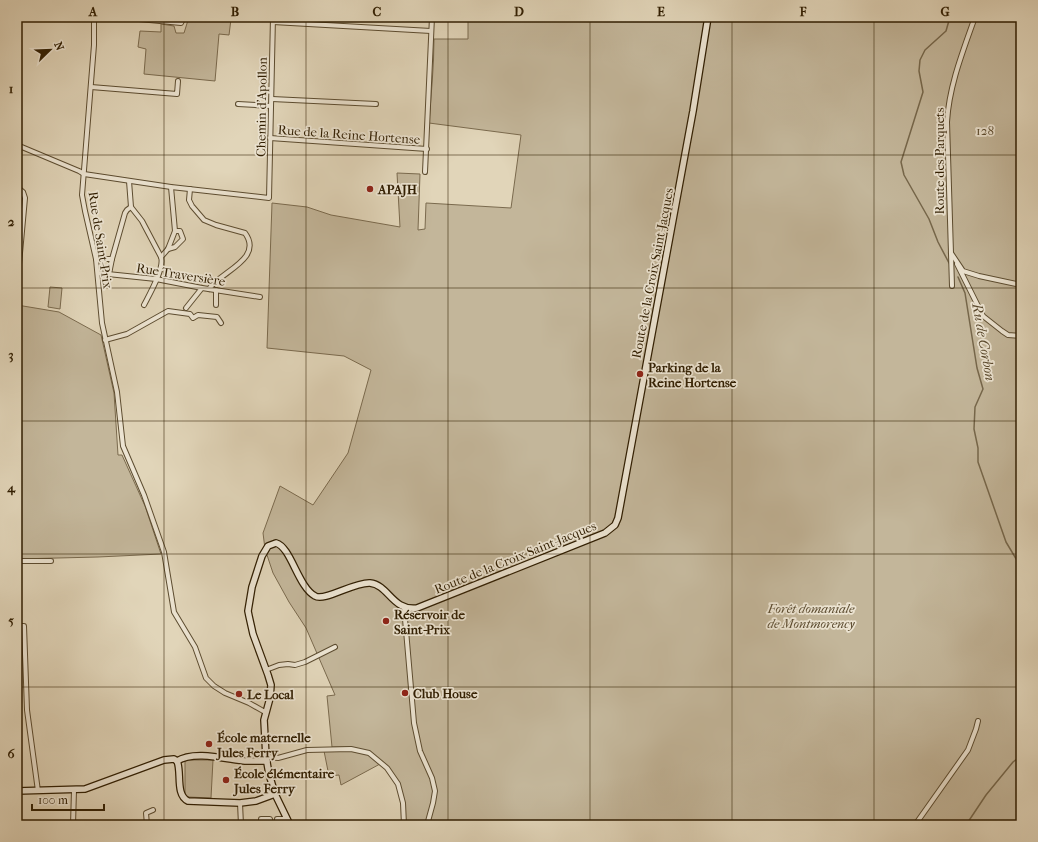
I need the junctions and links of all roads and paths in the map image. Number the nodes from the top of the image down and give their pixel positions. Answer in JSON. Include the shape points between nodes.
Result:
{"nodes":[{"id":1,"x":94,"y":17,"type":"edge"},
{"id":2,"x":118,"y":17,"type":"edge"},
{"id":3,"x":184,"y":17,"type":"edge"},
{"id":4,"x":273,"y":17,"type":"edge"},
{"id":5,"x":432,"y":17,"type":"edge"},
{"id":6,"x":708,"y":17,"type":"edge"},
{"id":7,"x":976,"y":17,"type":"edge"},
{"id":8,"x":273,"y":22,"type":"junction"},
{"id":9,"x":431,"y":31,"type":"junction"},
{"id":10,"x":178,"y":81,"type":"dead end"},
{"id":11,"x":91,"y":87,"type":"junction"},
{"id":12,"x":272,"y":99,"type":"junction"},
{"id":13,"x":238,"y":104,"type":"dead end"},
{"id":14,"x":376,"y":104,"type":"dead end"},
{"id":15,"x":271,"y":106,"type":"junction"},
{"id":16,"x":270,"y":138,"type":"junction"},
{"id":17,"x":17,"y":145,"type":"edge"},
{"id":18,"x":427,"y":149,"type":"junction"},
{"id":19,"x":425,"y":172,"type":"dead end"},
{"id":20,"x":84,"y":174,"type":"junction"},
{"id":21,"x":129,"y":181,"type":"junction"},
{"id":22,"x":17,"y":187,"type":"edge"},
{"id":23,"x":171,"y":187,"type":"junction"},
{"id":24,"x":190,"y":189,"type":"junction"},
{"id":25,"x":131,"y":207,"type":"junction"},
{"id":26,"x":175,"y":232,"type":"junction"},
{"id":27,"x":168,"y":249,"type":"junction"},
{"id":28,"x":950,"y":252,"type":"junction"},
{"id":29,"x":161,"y":257,"type":"junction"},
{"id":30,"x":96,"y":259,"type":"junction"},
{"id":31,"x":112,"y":259,"type":"junction"},
{"id":32,"x":957,"y":264,"type":"junction"},
{"id":33,"x":98,"y":273,"type":"junction"},
{"id":34,"x":109,"y":274,"type":"junction"},
{"id":35,"x":156,"y":279,"type":"junction"},
{"id":36,"x":1021,"y":285,"type":"edge"},
{"id":37,"x":17,"y":286,"type":"edge"},
{"id":38,"x":952,"y":286,"type":"dead end"},
{"id":39,"x":202,"y":288,"type":"junction"},
{"id":40,"x":209,"y":289,"type":"junction"},
{"id":41,"x":216,"y":290,"type":"junction"},
{"id":42,"x":260,"y":297,"type":"dead end"},
{"id":43,"x":144,"y":305,"type":"dead end"},
{"id":44,"x":216,"y":305,"type":"dead end"},
{"id":45,"x":186,"y":308,"type":"dead end"},
{"id":46,"x":221,"y":323,"type":"dead end"},
{"id":47,"x":1021,"y":336,"type":"edge"},
{"id":48,"x":104,"y":340,"type":"junction"},
{"id":49,"x":17,"y":561,"type":"edge"},
{"id":50,"x":51,"y":561,"type":"dead end"},
{"id":51,"x":404,"y":607,"type":"junction"},
{"id":52,"x":17,"y":626,"type":"edge"},
{"id":53,"x":335,"y":647,"type":"dead end"},
{"id":54,"x":266,"y":670,"type":"junction"},
{"id":55,"x":265,"y":712,"type":"junction"},
{"id":56,"x":978,"y":721,"type":"dead end"},
{"id":57,"x":266,"y":759,"type":"junction"},
{"id":58,"x":177,"y":761,"type":"junction"},
{"id":59,"x":74,"y":790,"type":"junction"},
{"id":60,"x":17,"y":791,"type":"edge"},
{"id":61,"x":38,"y":791,"type":"junction"},
{"id":62,"x":275,"y":794,"type":"junction"},
{"id":63,"x":240,"y":803,"type":"junction"},
{"id":64,"x":153,"y":810,"type":"dead end"},
{"id":65,"x":73,"y":825,"type":"edge"},
{"id":66,"x":147,"y":825,"type":"edge"},
{"id":67,"x":241,"y":825,"type":"edge"},
{"id":68,"x":261,"y":825,"type":"edge"},
{"id":69,"x":271,"y":825,"type":"edge"},
{"id":70,"x":277,"y":825,"type":"edge"},
{"id":71,"x":290,"y":825,"type":"edge"},
{"id":72,"x":404,"y":825,"type":"edge"},
{"id":73,"x":427,"y":825,"type":"edge"},
{"id":74,"x":915,"y":825,"type":"edge"}],
"edges":[{"from":1,"to":11,"type":"street","name":"Rue de Saint-Prix"},
{"from":2,"to":3,"type":"street","via":[[181,23]]},
{"from":4,"to":8,"type":"street","name":"Chemin d'Apollon"},
{"from":5,"to":9,"type":"street"},
{"from":6,"to":51,"type":"street","name":"Route de la Croix Saint-Jacques","via":[[685,156],[615,525],[605,533],[417,608]]},
{"from":7,"to":28,"type":"street","name":"Route des Parquets","via":[[948,105]]},
{"from":8,"to":9,"type":"street"},
{"from":8,"to":12,"type":"street","name":"Chemin d'Apollon"},
{"from":9,"to":18,"type":"street"},
{"from":10,"to":11,"type":"street","via":[[177,94]]},
{"from":11,"to":20,"type":"street","name":"Rue de Saint-Prix"},
{"from":12,"to":14,"type":"street"},
{"from":12,"to":15,"type":"street","name":"Chemin d'Apollon"},
{"from":13,"to":15,"type":"street"},
{"from":15,"to":16,"type":"street","name":"Chemin d'Apollon"},
{"from":16,"to":18,"type":"street","name":"Rue de la Reine Hortense"},
{"from":16,"to":24,"type":"street","name":"Chemin d'Apollon","via":[[269,198]]},
{"from":17,"to":20,"type":"street"},
{"from":18,"to":19,"type":"street"},
{"from":20,"to":21,"type":"street"},
{"from":20,"to":30,"type":"street","name":"Rue de Saint-Prix","via":[[82,195]]},
{"from":21,"to":23,"type":"street"},
{"from":21,"to":25,"type":"street"},
{"from":22,"to":37,"type":"street","via":[[25,198]]},
{"from":23,"to":24,"type":"street"},
{"from":23,"to":26,"type":"street"},
{"from":24,"to":40,"type":"street","via":[[189,200],[204,220],[245,233],[249,241],[249,248],[243,261]]},
{"from":25,"to":29,"type":"street","via":[[142,221]]},
{"from":25,"to":31,"type":"street","via":[[126,210]]},
{"from":26,"to":27,"type":"street"},
{"from":26,"to":27,"type":"street","via":[[180,231],[183,239],[180,244]]},
{"from":27,"to":29,"type":"street"},
{"from":28,"to":32,"type":"street"},
{"from":28,"to":38,"type":"street","name":"Route des Parquets"},
{"from":29,"to":35,"type":"street"},
{"from":30,"to":31,"type":"street"},
{"from":30,"to":33,"type":"street","name":"Rue de Saint-Prix"},
{"from":31,"to":34,"type":"street"},
{"from":32,"to":36,"type":"street","via":[[963,271]]},
{"from":32,"to":47,"type":"street","via":[[983,316],[1008,335]]},
{"from":33,"to":34,"type":"street","name":"Rue Traversière"},
{"from":33,"to":48,"type":"street","name":"Rue de Saint-Prix"},
{"from":34,"to":35,"type":"street","name":"Rue Traversière"},
{"from":35,"to":39,"type":"street","name":"Rue Traversière"},
{"from":35,"to":43,"type":"street"},
{"from":39,"to":40,"type":"street","name":"Rue Traversière"},
{"from":39,"to":45,"type":"street"},
{"from":40,"to":41,"type":"street","name":"Rue Traversière"},
{"from":41,"to":42,"type":"street","name":"Rue Traversière"},
{"from":41,"to":44,"type":"street"},
{"from":46,"to":48,"type":"street","via":[[217,317],[198,315],[194,318],[190,314],[168,311],[127,334]]},
{"from":48,"to":55,"type":"street","name":"Rue de Saint-Prix","via":[[117,392],[123,446],[164,552],[174,612],[195,647],[206,678],[225,693]]},
{"from":49,"to":50,"type":"street"},
{"from":51,"to":54,"type":"street","via":[[375,584],[361,583],[317,598],[301,580],[283,548],[276,543],[268,546],[254,581],[248,611]]},
{"from":51,"to":73,"type":"street","via":[[414,723],[420,751],[432,778],[434,791]]},
{"from":52,"to":61,"type":"street","via":[[24,626],[27,710]]},
{"from":53,"to":54,"type":"street","via":[[305,662],[280,665]]},
{"from":54,"to":55,"type":"street","via":[[271,690]]},
{"from":55,"to":57,"type":"street"},
{"from":56,"to":74,"type":"street","via":[[968,750]]},
{"from":57,"to":58,"type":"street","via":[[246,761],[208,756],[183,758]]},
{"from":57,"to":62,"type":"street"},
{"from":57,"to":72,"type":"street","via":[[307,750],[352,748],[370,753],[387,768],[398,784],[403,803]]},
{"from":58,"to":59,"type":"street","via":[[164,760],[89,788]]},
{"from":58,"to":63,"type":"street","via":[[181,792],[185,800]]},
{"from":59,"to":61,"type":"street"},
{"from":59,"to":65,"type":"street"},
{"from":60,"to":61,"type":"street"},
{"from":62,"to":63,"type":"street","via":[[256,801]]},
{"from":62,"to":71,"type":"street"},
{"from":63,"to":67,"type":"street"},
{"from":64,"to":66,"type":"street","via":[[146,813]]},
{"from":68,"to":69,"type":"street","via":[[261,819],[270,819]]},
{"from":70,"to":71,"type":"street","via":[[277,819],[286,818]]}]}
